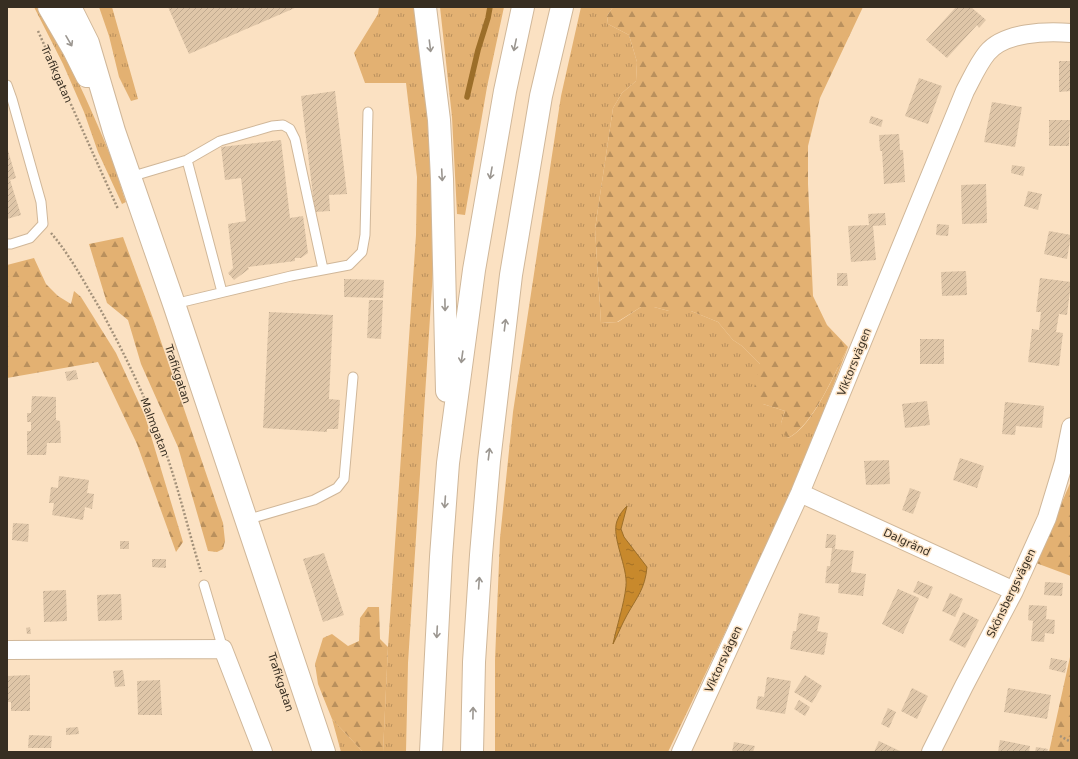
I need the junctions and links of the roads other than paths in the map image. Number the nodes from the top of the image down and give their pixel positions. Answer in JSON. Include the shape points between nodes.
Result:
{"nodes":[{"id":1,"x":49,"y":7,"type":"edge"},
{"id":2,"x":70,"y":7,"type":"edge"},
{"id":3,"x":425,"y":7,"type":"edge"},
{"id":4,"x":523,"y":7,"type":"edge"},
{"id":5,"x":562,"y":7,"type":"edge"},
{"id":6,"x":1071,"y":33,"type":"edge"},
{"id":7,"x":7,"y":85,"type":"edge"},
{"id":8,"x":368,"y":112,"type":"dead end"},
{"id":9,"x":114,"y":131,"type":"junction"},
{"id":10,"x":187,"y":160,"type":"junction"},
{"id":11,"x":130,"y":177,"type":"junction"},
{"id":12,"x":7,"y":244,"type":"edge"},
{"id":13,"x":323,"y":269,"type":"junction"},
{"id":14,"x":222,"y":292,"type":"junction"},
{"id":15,"x":174,"y":304,"type":"junction"},
{"id":16,"x":353,"y":377,"type":"dead end"},
{"id":17,"x":1071,"y":427,"type":"edge"},
{"id":18,"x":448,"y":464,"type":"junction"},
{"id":19,"x":800,"y":493,"type":"junction"},
{"id":20,"x":246,"y":520,"type":"junction"},
{"id":21,"x":204,"y":584,"type":"road end"},
{"id":22,"x":1014,"y":591,"type":"junction"},
{"id":23,"x":223,"y":649,"type":"junction"},
{"id":24,"x":7,"y":650,"type":"edge"},
{"id":25,"x":263,"y":752,"type":"edge"},
{"id":26,"x":324,"y":752,"type":"edge"},
{"id":27,"x":432,"y":752,"type":"edge"},
{"id":28,"x":472,"y":752,"type":"edge"},
{"id":29,"x":680,"y":752,"type":"edge"},
{"id":30,"x":931,"y":752,"type":"edge"}],
"edges":[{"from":1,"to":9,"type":"main road","name":"Trafikgatan","one_way":true,"via":[[74,50]]},
{"from":2,"to":9,"type":"main road","name":"Trafikgatan","via":[[88,43]]},
{"from":3,"to":18,"type":"main road","one_way":true,"via":[[439,120],[442,179]]},
{"from":4,"to":18,"type":"main road","one_way":true,"via":[[505,91],[474,270]]},
{"from":28,"to":5,"type":"main road","one_way":true,"via":[[474,662],[489,454],[512,268],[541,96]]},
{"from":6,"to":19,"type":"street","name":"Viktorsvägen","via":[[1056,32],[1013,37],[997,44],[976,69]]},
{"from":7,"to":12,"type":"lane","via":[[41,202],[43,224],[30,238]]},
{"from":8,"to":13,"type":"lane","via":[[365,235],[362,252],[349,265]]},
{"from":9,"to":11,"type":"main road","name":"Trafikgatan"},
{"from":10,"to":11,"type":"lane"},
{"from":10,"to":13,"type":"lane","via":[[220,141],[272,126],[283,125],[290,129],[295,139]]},
{"from":10,"to":14,"type":"lane"},
{"from":11,"to":15,"type":"main road","name":"Trafikgatan"},
{"from":13,"to":14,"type":"lane"},
{"from":14,"to":15,"type":"lane"},
{"from":15,"to":20,"type":"main road","name":"Trafikgatan"},
{"from":16,"to":20,"type":"lane","via":[[344,479],[337,488],[314,500]]},
{"from":17,"to":22,"type":"street","name":"Skönsbergsvägen","via":[[1064,462],[1047,518]]},
{"from":18,"to":27,"type":"main road","one_way":true},
{"from":19,"to":22,"type":"street","name":"Dalgränd"},
{"from":19,"to":29,"type":"street","name":"Viktorsvägen"},
{"from":20,"to":26,"type":"main road","name":"Trafikgatan"},
{"from":21,"to":23,"type":"lane"},
{"from":22,"to":30,"type":"street","name":"Skönsbergsvägen"},
{"from":23,"to":24,"type":"street"},
{"from":23,"to":25,"type":"street"}]}
